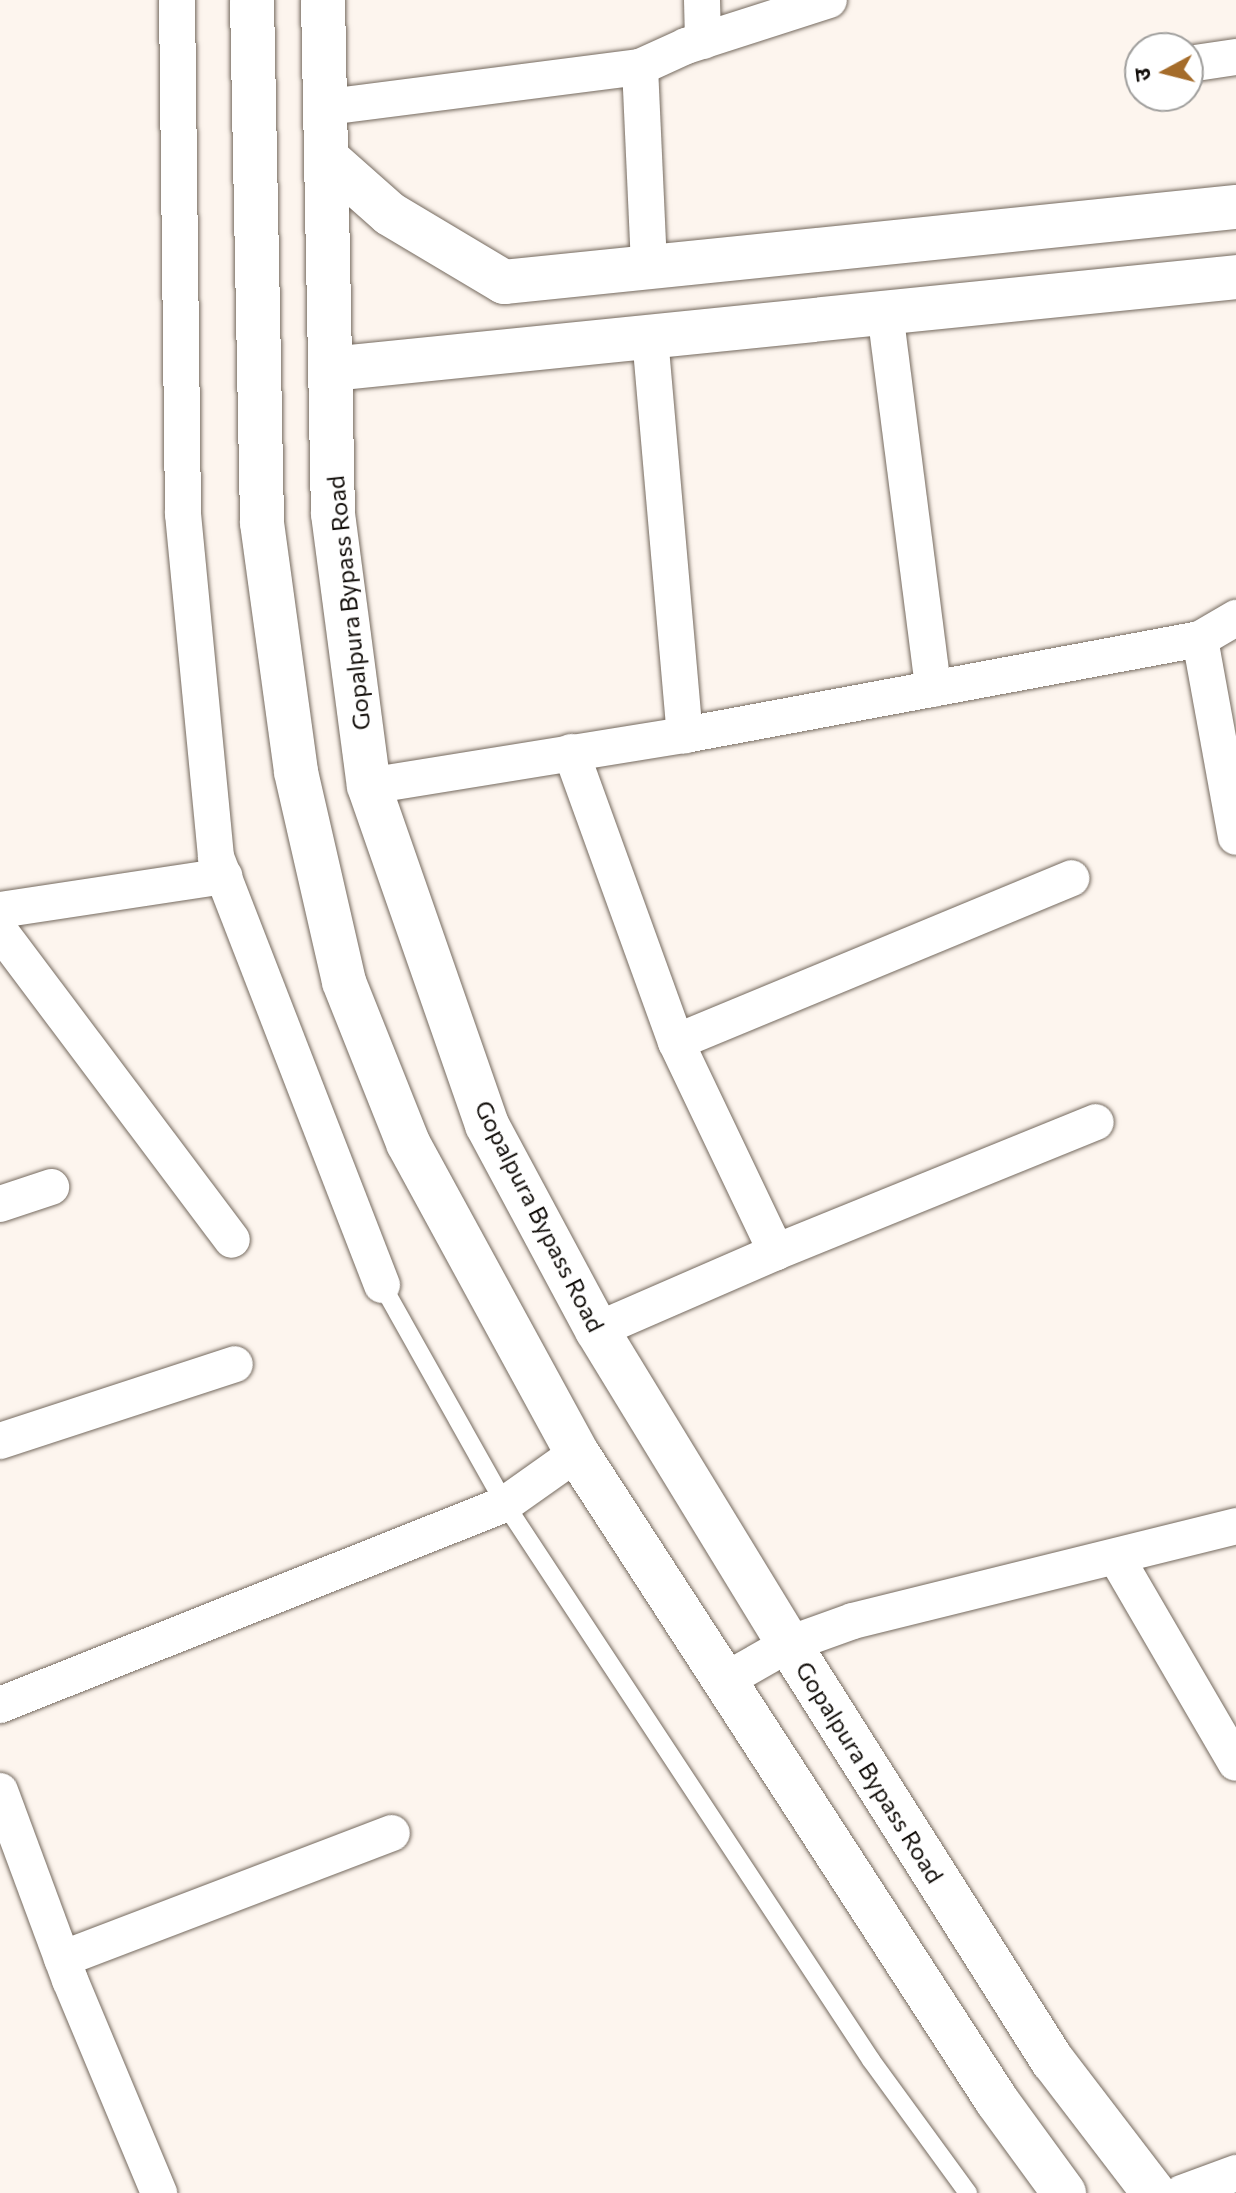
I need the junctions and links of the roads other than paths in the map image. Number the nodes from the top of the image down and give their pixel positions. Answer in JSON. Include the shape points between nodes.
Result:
{"nodes":[{"id":1,"x":177,"y":0,"type":"edge"},
{"id":2,"x":252,"y":0,"type":"edge"},
{"id":3,"x":323,"y":0,"type":"edge"},
{"id":4,"x":702,"y":0,"type":"edge"},
{"id":5,"x":829,"y":0,"type":"edge"},
{"id":6,"x":703,"y":41,"type":"junction"},
{"id":7,"x":1236,"y":57,"type":"edge"},
{"id":8,"x":1204,"y":62,"type":"edge"},
{"id":9,"x":640,"y":67,"type":"junction"},
{"id":10,"x":328,"y":107,"type":"junction"},
{"id":11,"x":329,"y":160,"type":"junction"},
{"id":12,"x":1236,"y":207,"type":"edge"},
{"id":13,"x":649,"y":267,"type":"junction"},
{"id":14,"x":1236,"y":277,"type":"edge"},
{"id":15,"x":885,"y":312,"type":"junction"},
{"id":16,"x":650,"y":337,"type":"junction"},
{"id":17,"x":331,"y":369,"type":"junction"},
{"id":18,"x":1236,"y":618,"type":"edge"},
{"id":19,"x":1200,"y":639,"type":"junction"},
{"id":20,"x":933,"y":689,"type":"junction"},
{"id":21,"x":685,"y":735,"type":"junction"},
{"id":22,"x":571,"y":752,"type":"junction"},
{"id":23,"x":369,"y":786,"type":"junction"},
{"id":24,"x":1235,"y":832,"type":"edge"},
{"id":25,"x":224,"y":876,"type":"junction"},
{"id":26,"x":1071,"y":878,"type":"dead end"},
{"id":27,"x":0,"y":910,"type":"edge"},
{"id":28,"x":0,"y":931,"type":"edge"},
{"id":29,"x":676,"y":1042,"type":"junction"},
{"id":30,"x":1096,"y":1122,"type":"dead end"},
{"id":31,"x":51,"y":1187,"type":"dead end"},
{"id":32,"x":0,"y":1204,"type":"edge"},
{"id":33,"x":232,"y":1240,"type":"dead end"},
{"id":34,"x":776,"y":1252,"type":"junction"},
{"id":35,"x":382,"y":1285,"type":"joint"},
{"id":36,"x":597,"y":1330,"type":"junction"},
{"id":37,"x":235,"y":1364,"type":"dead end"},
{"id":38,"x":0,"y":1441,"type":"edge"},
{"id":39,"x":577,"y":1453,"type":"junction"},
{"id":40,"x":505,"y":1504,"type":"junction"},
{"id":41,"x":1236,"y":1526,"type":"edge"},
{"id":42,"x":1116,"y":1557,"type":"junction"},
{"id":43,"x":789,"y":1644,"type":"junction"},
{"id":44,"x":724,"y":1681,"type":"junction"},
{"id":45,"x":0,"y":1705,"type":"edge"},
{"id":46,"x":1236,"y":1763,"type":"edge"},
{"id":47,"x":0,"y":1791,"type":"edge"},
{"id":48,"x":392,"y":1833,"type":"dead end"},
{"id":49,"x":62,"y":1959,"type":"junction"},
{"id":50,"x":1236,"y":2173,"type":"edge"},
{"id":51,"x":159,"y":2193,"type":"edge"},
{"id":52,"x":968,"y":2193,"type":"edge"},
{"id":53,"x":1064,"y":2193,"type":"edge"},
{"id":54,"x":1154,"y":2193,"type":"edge"},
{"id":55,"x":1182,"y":2193,"type":"edge"}],
"edges":[{"from":1,"to":25,"type":"street","via":[[183,514],[216,857]]},
{"from":2,"to":39,"type":"street","via":[[262,523],[296,772],[344,982],[408,1143]]},
{"from":3,"to":10,"type":"street","name":"Gopalpura Bypass Road"},
{"from":4,"to":6,"type":"street"},
{"from":5,"to":6,"type":"street"},
{"from":6,"to":9,"type":"street"},
{"from":7,"to":8,"type":"street"},
{"from":9,"to":10,"type":"street"},
{"from":9,"to":13,"type":"street"},
{"from":10,"to":11,"type":"street","name":"Gopalpura Bypass Road"},
{"from":11,"to":13,"type":"street","via":[[390,214],[504,282]]},
{"from":11,"to":17,"type":"street","name":"Gopalpura Bypass Road"},
{"from":12,"to":13,"type":"street"},
{"from":14,"to":15,"type":"street"},
{"from":15,"to":16,"type":"street"},
{"from":15,"to":20,"type":"street"},
{"from":16,"to":17,"type":"street"},
{"from":16,"to":21,"type":"street"},
{"from":17,"to":23,"type":"street","name":"Gopalpura Bypass Road","via":[[333,514]]},
{"from":18,"to":19,"type":"street"},
{"from":19,"to":20,"type":"street"},
{"from":19,"to":24,"type":"street"},
{"from":20,"to":21,"type":"street"},
{"from":21,"to":22,"type":"street"},
{"from":22,"to":23,"type":"street"},
{"from":22,"to":29,"type":"street"},
{"from":23,"to":36,"type":"street","name":"Gopalpura Bypass Road","via":[[487,1125]]},
{"from":25,"to":27,"type":"street"},
{"from":25,"to":35,"type":"street"},
{"from":26,"to":29,"type":"street"},
{"from":28,"to":33,"type":"street"},
{"from":29,"to":34,"type":"street"},
{"from":30,"to":34,"type":"street"},
{"from":31,"to":32,"type":"street"},
{"from":34,"to":36,"type":"street"},
{"from":35,"to":40,"type":"lane"},
{"from":36,"to":43,"type":"street","name":"Gopalpura Bypass Road"},
{"from":37,"to":38,"type":"street"},
{"from":39,"to":40,"type":"street"},
{"from":39,"to":44,"type":"street"},
{"from":40,"to":45,"type":"street"},
{"from":40,"to":52,"type":"lane","via":[[871,2060]]},
{"from":41,"to":42,"type":"street"},
{"from":42,"to":43,"type":"street","via":[[853,1621]]},
{"from":42,"to":46,"type":"street"},
{"from":43,"to":44,"type":"street"},
{"from":43,"to":54,"type":"street","name":"Gopalpura Bypass Road","via":[[1053,2061]]},
{"from":44,"to":53,"type":"street","via":[[997,2101]]},
{"from":47,"to":49,"type":"street"},
{"from":48,"to":49,"type":"street"},
{"from":49,"to":51,"type":"street"},
{"from":50,"to":55,"type":"street"}]}
